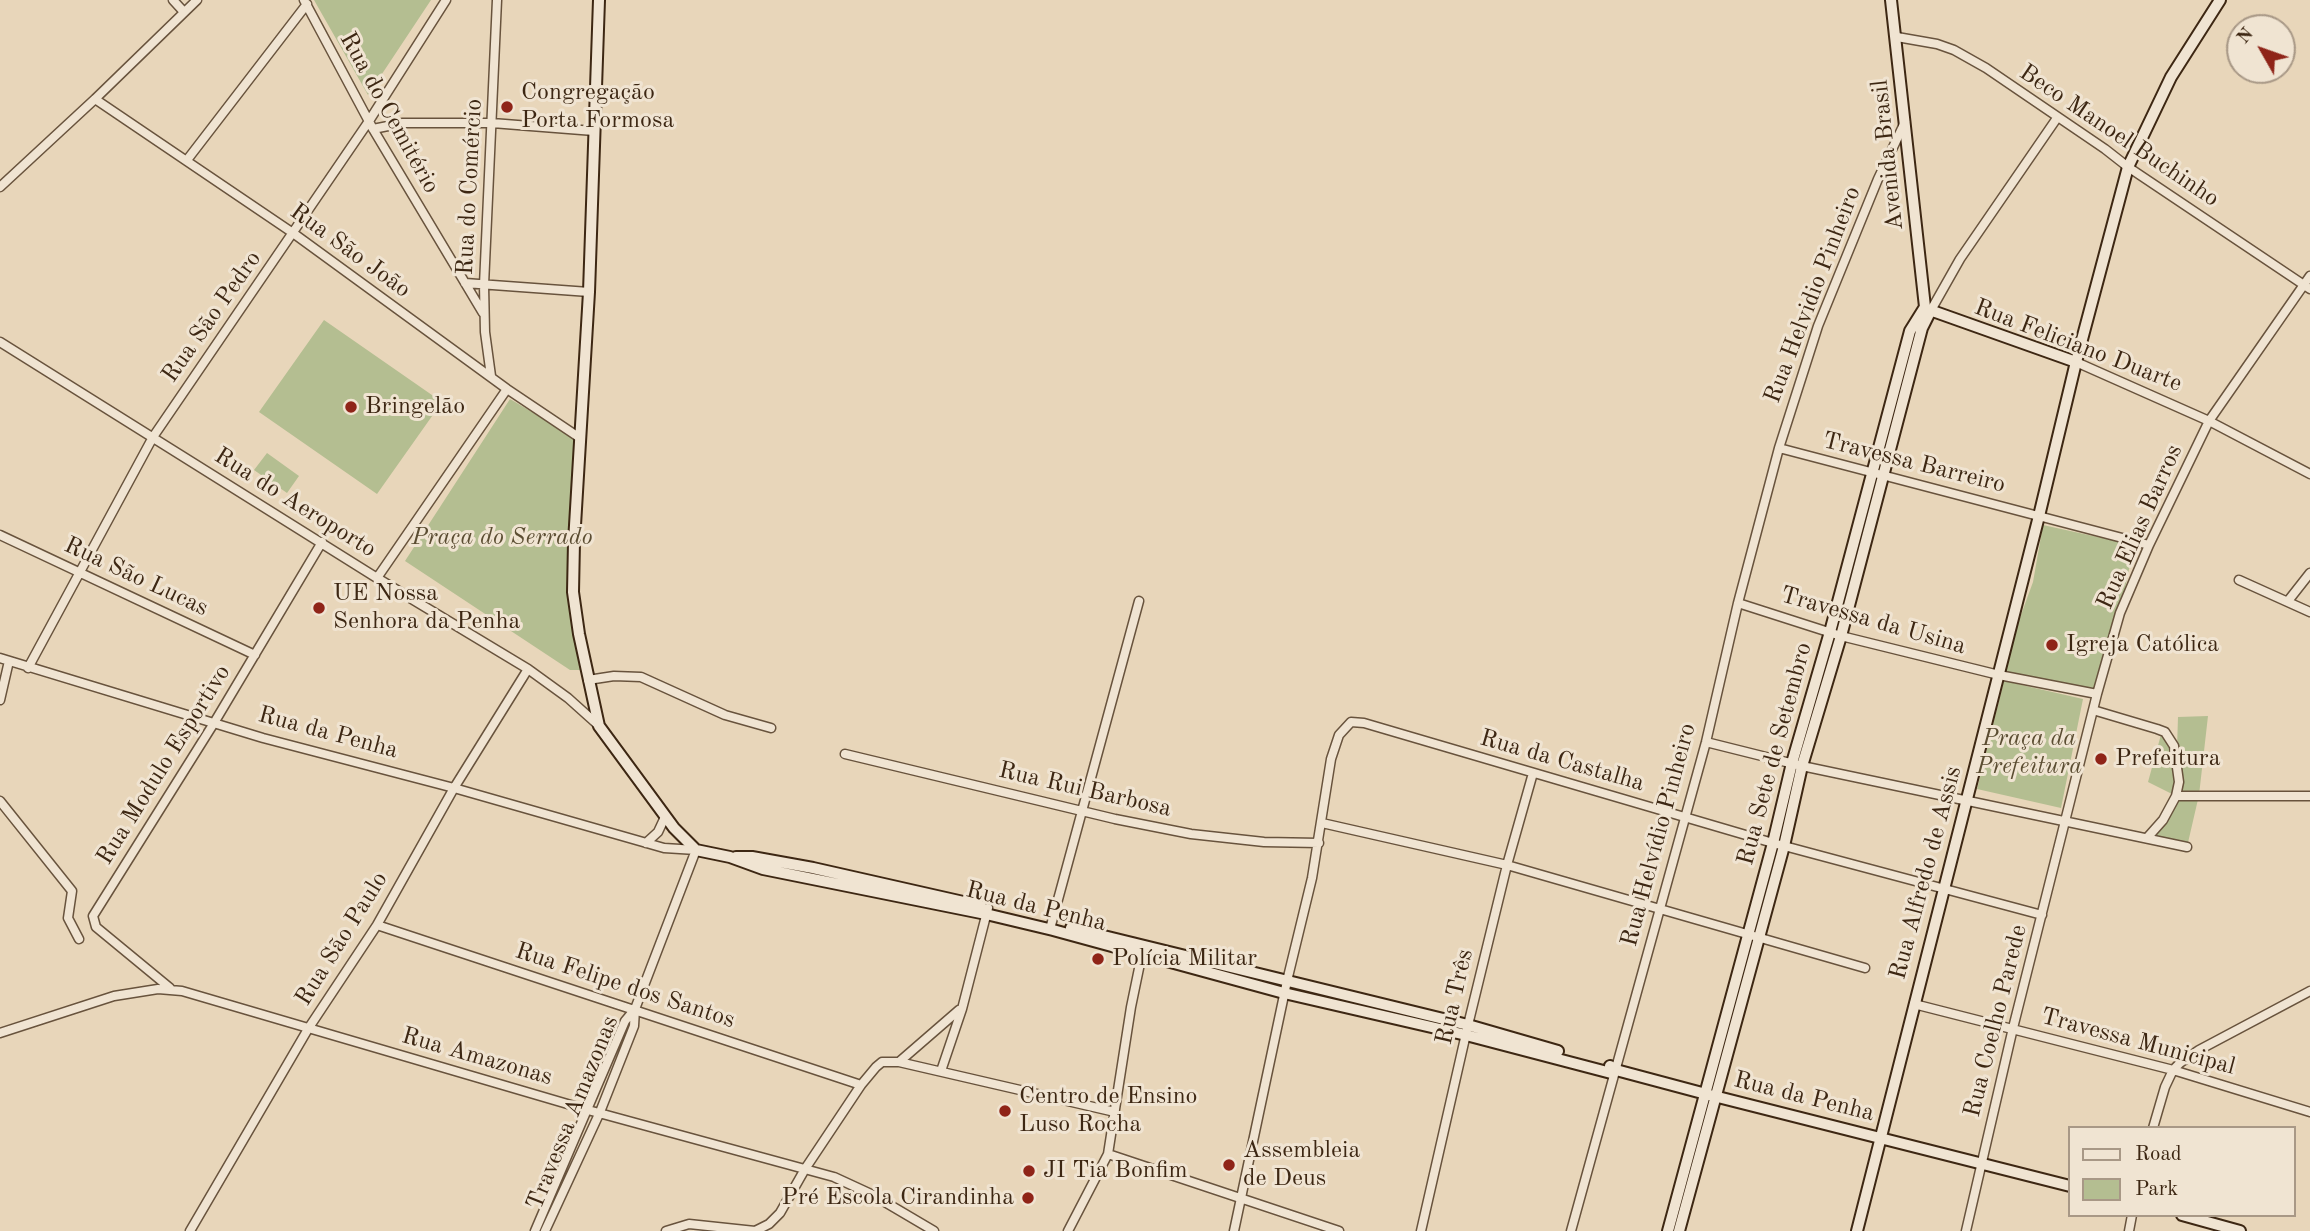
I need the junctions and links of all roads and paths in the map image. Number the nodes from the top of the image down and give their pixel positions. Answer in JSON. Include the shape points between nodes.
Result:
{"nodes":[{"id":1,"x":173,"y":0,"type":"edge"},
{"id":2,"x":197,"y":0,"type":"edge"},
{"id":3,"x":446,"y":0,"type":"edge"},
{"id":4,"x":497,"y":0,"type":"edge"},
{"id":5,"x":599,"y":0,"type":"edge"},
{"id":6,"x":1891,"y":0,"type":"edge"},
{"id":7,"x":2220,"y":0,"type":"edge"},
{"id":8,"x":306,"y":2,"type":"edge"},
{"id":9,"x":184,"y":12,"type":"junction"},
{"id":10,"x":1897,"y":37,"type":"junction"},
{"id":11,"x":95,"y":99,"type":"junction"},
{"id":12,"x":2057,"y":118,"type":"junction"},
{"id":13,"x":1906,"y":119,"type":"junction"},
{"id":14,"x":492,"y":123,"type":"junction"},
{"id":15,"x":371,"y":125,"type":"junction"},
{"id":16,"x":594,"y":131,"type":"junction"},
{"id":17,"x":187,"y":160,"type":"junction"},
{"id":18,"x":2128,"y":167,"type":"junction"},
{"id":19,"x":0,"y":187,"type":"edge"},
{"id":20,"x":293,"y":233,"type":"junction"},
{"id":21,"x":2310,"y":276,"type":"edge"},
{"id":22,"x":465,"y":284,"type":"junction"},
{"id":23,"x":484,"y":285,"type":"junction"},
{"id":24,"x":2307,"y":287,"type":"edge"},
{"id":25,"x":589,"y":292,"type":"junction"},
{"id":26,"x":1928,"y":309,"type":"junction"},
{"id":27,"x":484,"y":315,"type":"junction"},
{"id":28,"x":0,"y":342,"type":"edge"},
{"id":29,"x":2076,"y":362,"type":"junction"},
{"id":30,"x":491,"y":376,"type":"junction"},
{"id":31,"x":507,"y":389,"type":"junction"},
{"id":32,"x":2209,"y":421,"type":"junction"},
{"id":33,"x":153,"y":437,"type":"junction"},
{"id":34,"x":580,"y":438,"type":"junction"},
{"id":35,"x":1779,"y":448,"type":"junction"},
{"id":36,"x":2310,"y":474,"type":"edge"},
{"id":37,"x":1877,"y":475,"type":"junction"},
{"id":38,"x":2039,"y":516,"type":"junction"},
{"id":39,"x":0,"y":535,"type":"edge"},
{"id":40,"x":322,"y":542,"type":"junction"},
{"id":41,"x":2149,"y":545,"type":"junction"},
{"id":42,"x":81,"y":572,"type":"junction"},
{"id":43,"x":2310,"y":573,"type":"edge"},
{"id":44,"x":377,"y":578,"type":"junction"},
{"id":45,"x":2239,"y":580,"type":"dead end"},
{"id":46,"x":1139,"y":601,"type":"dead end"},
{"id":47,"x":2288,"y":601,"type":"junction"},
{"id":48,"x":1738,"y":603,"type":"junction"},
{"id":49,"x":2310,"y":612,"type":"edge"},
{"id":50,"x":1836,"y":634,"type":"junction"},
{"id":51,"x":255,"y":655,"type":"junction"},
{"id":52,"x":5,"y":660,"type":"edge"},
{"id":53,"x":28,"y":667,"type":"junction"},
{"id":54,"x":528,"y":669,"type":"junction"},
{"id":55,"x":1999,"y":675,"type":"junction"},
{"id":56,"x":588,"y":680,"type":"junction"},
{"id":57,"x":2097,"y":694,"type":"junction"},
{"id":58,"x":0,"y":700,"type":"edge"},
{"id":59,"x":2093,"y":710,"type":"junction"},
{"id":60,"x":214,"y":723,"type":"junction"},
{"id":61,"x":599,"y":726,"type":"junction"},
{"id":62,"x":771,"y":728,"type":"dead end"},
{"id":63,"x":1706,"y":742,"type":"junction"},
{"id":64,"x":845,"y":754,"type":"dead end"},
{"id":65,"x":1797,"y":764,"type":"junction"},
{"id":66,"x":1533,"y":774,"type":"junction"},
{"id":67,"x":454,"y":788,"type":"junction"},
{"id":68,"x":2176,"y":796,"type":"junction"},
{"id":69,"x":2310,"y":796,"type":"edge"},
{"id":70,"x":1967,"y":800,"type":"junction"},
{"id":71,"x":0,"y":801,"type":"edge"},
{"id":72,"x":1082,"y":811,"type":"junction"},
{"id":73,"x":1684,"y":816,"type":"junction"},
{"id":74,"x":665,"y":817,"type":"junction"},
{"id":75,"x":2065,"y":821,"type":"junction"},
{"id":76,"x":1322,"y":823,"type":"junction"},
{"id":77,"x":2147,"y":838,"type":"junction"},
{"id":78,"x":646,"y":843,"type":"junction"},
{"id":79,"x":1318,"y":843,"type":"junction"},
{"id":80,"x":1779,"y":844,"type":"junction"},
{"id":81,"x":2187,"y":847,"type":"dead end"},
{"id":82,"x":696,"y":850,"type":"junction"},
{"id":83,"x":1507,"y":865,"type":"junction"},
{"id":84,"x":1943,"y":888,"type":"junction"},
{"id":85,"x":1658,"y":907,"type":"junction"},
{"id":86,"x":987,"y":911,"type":"junction"},
{"id":87,"x":2042,"y":915,"type":"junction"},
{"id":88,"x":377,"y":925,"type":"junction"},
{"id":89,"x":1051,"y":926,"type":"junction"},
{"id":90,"x":1747,"y":933,"type":"junction"},
{"id":91,"x":1760,"y":936,"type":"junction"},
{"id":92,"x":79,"y":939,"type":"dead end"},
{"id":93,"x":1143,"y":951,"type":"junction"},
{"id":94,"x":1865,"y":968,"type":"dead end"},
{"id":95,"x":1287,"y":981,"type":"junction"},
{"id":96,"x":170,"y":988,"type":"junction"},
{"id":97,"x":2310,"y":991,"type":"edge"},
{"id":98,"x":1284,"y":993,"type":"junction"},
{"id":99,"x":1734,"y":1004,"type":"junction"},
{"id":100,"x":1914,"y":1004,"type":"junction"},
{"id":101,"x":635,"y":1009,"type":"junction"},
{"id":102,"x":961,"y":1009,"type":"junction"},
{"id":103,"x":2013,"y":1028,"type":"junction"},
{"id":104,"x":308,"y":1029,"type":"junction"},
{"id":105,"x":1467,"y":1030,"type":"junction"},
{"id":106,"x":1,"y":1035,"type":"edge"},
{"id":107,"x":899,"y":1062,"type":"junction"},
{"id":108,"x":1616,"y":1070,"type":"junction"},
{"id":109,"x":2174,"y":1070,"type":"junction"},
{"id":110,"x":941,"y":1071,"type":"junction"},
{"id":111,"x":862,"y":1086,"type":"junction"},
{"id":112,"x":1710,"y":1095,"type":"junction"},
{"id":113,"x":588,"y":1110,"type":"junction"},
{"id":114,"x":600,"y":1112,"type":"junction"},
{"id":115,"x":1115,"y":1112,"type":"junction"},
{"id":116,"x":2310,"y":1112,"type":"edge"},
{"id":117,"x":2154,"y":1126,"type":"edge"},
{"id":118,"x":1879,"y":1138,"type":"junction"},
{"id":119,"x":1108,"y":1154,"type":"junction"},
{"id":120,"x":1982,"y":1164,"type":"junction"},
{"id":121,"x":806,"y":1169,"type":"junction"},
{"id":122,"x":2068,"y":1186,"type":"edge"},
{"id":123,"x":1241,"y":1200,"type":"junction"},
{"id":124,"x":2189,"y":1217,"type":"edge"},
{"id":125,"x":190,"y":1231,"type":"edge"},
{"id":126,"x":535,"y":1231,"type":"edge"},
{"id":127,"x":545,"y":1231,"type":"edge"},
{"id":128,"x":666,"y":1231,"type":"edge"},
{"id":129,"x":934,"y":1231,"type":"edge"},
{"id":130,"x":1068,"y":1231,"type":"edge"},
{"id":131,"x":1234,"y":1231,"type":"edge"},
{"id":132,"x":1339,"y":1231,"type":"edge"},
{"id":133,"x":1421,"y":1231,"type":"edge"},
{"id":134,"x":1571,"y":1231,"type":"edge"},
{"id":135,"x":1668,"y":1231,"type":"edge"},
{"id":136,"x":1679,"y":1231,"type":"edge"},
{"id":137,"x":1857,"y":1231,"type":"edge"},
{"id":138,"x":1966,"y":1231,"type":"edge"},
{"id":139,"x":2241,"y":1231,"type":"edge"}],
"edges":[{"from":1,"to":9,"type":"street"},
{"from":2,"to":9,"type":"street"},
{"from":3,"to":15,"type":"street","name":"Rua São Pedro"},
{"from":4,"to":14,"type":"street","name":"Rua do Comércio"},
{"from":5,"to":16,"type":"street"},
{"from":6,"to":10,"type":"street","name":"Avenida Brasil"},
{"from":7,"to":18,"type":"street","name":"Rua Alfredo de Assis","via":[[2171,77]]},
{"from":8,"to":15,"type":"street","name":"Rua do Cemitério"},
{"from":8,"to":17,"type":"street"},
{"from":9,"to":11,"type":"street"},
{"from":10,"to":12,"type":"street","name":"Beco Manoel Buchinho","via":[[1954,50]]},
{"from":10,"to":13,"type":"street","name":"Avenida Brasil"},
{"from":11,"to":17,"type":"street","name":"Rua São João"},
{"from":11,"to":19,"type":"street"},
{"from":12,"to":18,"type":"street","name":"Beco Manoel Buchinho"},
{"from":12,"to":26,"type":"street","name":"Rua Sete de Setembro"},
{"from":13,"to":26,"type":"street","name":"Avenida Brasil"},
{"from":13,"to":35,"type":"street","name":"Rua Helvidio Pinheiro","via":[[1818,326]]},
{"from":14,"to":15,"type":"street"},
{"from":14,"to":16,"type":"street"},
{"from":14,"to":23,"type":"street","name":"Rua do Comércio"},
{"from":15,"to":20,"type":"street","name":"Rua São Pedro"},
{"from":15,"to":22,"type":"street","name":"Rua do Cemitério"},
{"from":16,"to":25,"type":"street"},
{"from":17,"to":20,"type":"street","name":"Rua São João"},
{"from":18,"to":24,"type":"street","name":"Beco Manoel Buchinho"},
{"from":18,"to":29,"type":"street","name":"Rua Alfredo de Assis"},
{"from":20,"to":30,"type":"street","name":"Rua São João"},
{"from":20,"to":33,"type":"street","name":"Rua São Pedro"},
{"from":21,"to":24,"type":"street","name":"Rua Elias Barros"},
{"from":22,"to":23,"type":"street"},
{"from":22,"to":27,"type":"street","name":"Rua do Cemitério"},
{"from":23,"to":25,"type":"street"},
{"from":23,"to":27,"type":"street","name":"Rua do Comércio"},
{"from":24,"to":32,"type":"street","name":"Rua Elias Barros"},
{"from":25,"to":34,"type":"street"},
{"from":26,"to":29,"type":"street","name":"Rua Feliciano Duarte"},
{"from":26,"to":37,"type":"street","name":"Rua Sete de Setembro"},
{"from":27,"to":30,"type":"street","name":"Rua do Comércio"},
{"from":28,"to":33,"type":"street","name":"Rua do Aeroporto"},
{"from":29,"to":32,"type":"street","name":"Rua Feliciano Duarte"},
{"from":29,"to":38,"type":"street","name":"Rua Alfredo de Assis"},
{"from":30,"to":31,"type":"street","name":"Rua São João"},
{"from":31,"to":34,"type":"street","name":"Rua São João"},
{"from":31,"to":44,"type":"street"},
{"from":32,"to":36,"type":"street"},
{"from":32,"to":41,"type":"street","name":"Rua Elias Barros"},
{"from":33,"to":40,"type":"street","name":"Rua do Aeroporto"},
{"from":33,"to":42,"type":"street","name":"Rua São Pedro"},
{"from":34,"to":56,"type":"street","via":[[573,592]]},
{"from":35,"to":37,"type":"street","name":"Travessa Barreiro"},
{"from":35,"to":48,"type":"street","name":"Rua Helvídio Pinheiro"},
{"from":37,"to":38,"type":"street","name":"Travessa Barreiro"},
{"from":37,"to":50,"type":"street","name":"Rua Sete de Setembro"},
{"from":38,"to":41,"type":"street","name":"Travessa Barreiro"},
{"from":38,"to":55,"type":"street","name":"Rua Alfredo de Assis"},
{"from":39,"to":42,"type":"street","name":"Rua São Lucas"},
{"from":40,"to":44,"type":"street","name":"Rua do Aeroporto"},
{"from":40,"to":51,"type":"street","name":"Rua Modulo Esportivo"},
{"from":41,"to":57,"type":"street","name":"Rua Elias Barros","via":[[2120,613]]},
{"from":42,"to":51,"type":"street","name":"Rua São Lucas"},
{"from":42,"to":53,"type":"street","name":"Rua São Pedro"},
{"from":43,"to":47,"type":"street"},
{"from":44,"to":54,"type":"street","name":"Rua do Aeroporto"},
{"from":45,"to":47,"type":"street"},
{"from":46,"to":72,"type":"street"},
{"from":47,"to":49,"type":"street"},
{"from":48,"to":50,"type":"street","name":"Travessa da Usina"},
{"from":48,"to":63,"type":"street","name":"Rua Helvídio Pinheiro"},
{"from":50,"to":55,"type":"street","name":"Travessa da Usina"},
{"from":50,"to":65,"type":"street","name":"Rua Sete de Setembro"},
{"from":51,"to":60,"type":"street","name":"Rua Modulo Esportivo"},
{"from":52,"to":53,"type":"street","name":"Rua da Penha"},
{"from":52,"to":58,"type":"street"},
{"from":53,"to":60,"type":"street","name":"Rua da Penha"},
{"from":54,"to":61,"type":"street","name":"Rua do Aeroporto"},
{"from":54,"to":67,"type":"street","name":"Rua São Paulo"},
{"from":55,"to":57,"type":"street","name":"Travessa da Usina"},
{"from":55,"to":70,"type":"street","name":"Rua Alfredo de Assis"},
{"from":56,"to":61,"type":"street"},
{"from":56,"to":62,"type":"street","via":[[641,677],[725,715]]},
{"from":57,"to":59,"type":"street","name":"Rua Elias Barros"},
{"from":59,"to":68,"type":"street","via":[[2165,732],[2176,755]]},
{"from":59,"to":75,"type":"street","name":"Rua Elias Barros"},
{"from":60,"to":67,"type":"street","name":"Rua da Penha"},
{"from":60,"to":96,"type":"street","name":"Rua Modulo Esportivo","via":[[93,916],[96,927]]},
{"from":61,"to":74,"type":"street"},
{"from":63,"to":65,"type":"street"},
{"from":63,"to":73,"type":"street","name":"Rua Helvídio Pinheiro"},
{"from":64,"to":72,"type":"street","name":"Rua Rui Barbosa"},
{"from":65,"to":70,"type":"street"},
{"from":65,"to":80,"type":"street","name":"Rua Sete de Setembro"},
{"from":66,"to":73,"type":"street","name":"Rua da Castalha"},
{"from":66,"to":76,"type":"street","name":"Rua da Castalha","via":[[1355,721],[1343,729],[1334,745]]},
{"from":66,"to":83,"type":"street","name":"Rua Três"},
{"from":67,"to":78,"type":"street","name":"Rua da Penha"},
{"from":67,"to":88,"type":"street","name":"Rua São Paulo"},
{"from":68,"to":69,"type":"street"},
{"from":68,"to":77,"type":"street"},
{"from":70,"to":75,"type":"street"},
{"from":70,"to":84,"type":"street","name":"Rua Alfredo de Assis"},
{"from":71,"to":92,"type":"street","via":[[72,891],[68,918]]},
{"from":72,"to":79,"type":"street","name":"Rua Rui Barbosa","via":[[1204,835]]},
{"from":72,"to":89,"type":"street"},
{"from":73,"to":80,"type":"street","name":"Rua da Castalha"},
{"from":73,"to":85,"type":"street","name":"Rua Helvídio Pinheiro"},
{"from":74,"to":78,"type":"street","via":[[659,832]]},
{"from":74,"to":82,"type":"street"},
{"from":75,"to":77,"type":"street"},
{"from":75,"to":87,"type":"street","name":"Rua Coelho Parede"},
{"from":76,"to":79,"type":"street"},
{"from":76,"to":83,"type":"street"},
{"from":77,"to":81,"type":"street"},
{"from":78,"to":82,"type":"street","name":"Rua da Penha"},
{"from":79,"to":95,"type":"street"},
{"from":80,"to":84,"type":"street","name":"Rua da Castalha"},
{"from":80,"to":90,"type":"street","name":"Rua Sete de Setembro"},
{"from":80,"to":91,"type":"street","name":"Rua Sete de Setembro"},
{"from":82,"to":86,"type":"street","name":"Rua da Penha","via":[[813,868]]},
{"from":82,"to":101,"type":"street","name":"Travessa Amazonas"},
{"from":83,"to":85,"type":"street"},
{"from":83,"to":105,"type":"street","name":"Rua Três"},
{"from":84,"to":87,"type":"street","name":"Rua da Castalha"},
{"from":84,"to":100,"type":"street","name":"Rua Alfredo de Assis"},
{"from":85,"to":90,"type":"street"},
{"from":85,"to":108,"type":"street","name":"Rua Helvídio Pinheiro"},
{"from":86,"to":89,"type":"street","name":"Rua da Penha"},
{"from":86,"to":102,"type":"street"},
{"from":87,"to":103,"type":"street","name":"Rua Coelho Parede"},
{"from":88,"to":101,"type":"street","name":"Rua Felipe dos Santos"},
{"from":88,"to":104,"type":"street","name":"Rua São Paulo"},
{"from":89,"to":93,"type":"street","name":"Rua da Penha"},
{"from":90,"to":91,"type":"street"},
{"from":90,"to":99,"type":"street","name":"Rua Sete de Setembro"},
{"from":91,"to":94,"type":"street"},
{"from":91,"to":99,"type":"street","name":"Rua Sete de Setembro"},
{"from":93,"to":95,"type":"street","name":"Rua da Penha"},
{"from":93,"to":98,"type":"street","name":"Rua da Penha"},
{"from":93,"to":115,"type":"street"},
{"from":95,"to":98,"type":"street"},
{"from":95,"to":105,"type":"street","name":"Rua da Penha"},
{"from":96,"to":104,"type":"street","name":"Rua Amazonas"},
{"from":96,"to":106,"type":"street","name":"Rua Amazonas","via":[[114,996]]},
{"from":97,"to":109,"type":"street","via":[[2199,1050]]},
{"from":98,"to":105,"type":"street","name":"Rua da Penha"},
{"from":98,"to":123,"type":"street"},
{"from":99,"to":112,"type":"street","name":"Rua Sete de Setembro"},
{"from":100,"to":103,"type":"street","name":"Travessa Municipal"},
{"from":100,"to":118,"type":"street","name":"Rua Alfredo de Assis"},
{"from":101,"to":111,"type":"street","name":"Rua Felipe dos Santos"},
{"from":101,"to":113,"type":"street","name":"Travessa Amazonas","via":[[625,1021]]},
{"from":101,"to":114,"type":"street","name":"Travessa Amazonas","via":[[634,1026]]},
{"from":102,"to":107,"type":"street"},
{"from":102,"to":110,"type":"street"},
{"from":103,"to":109,"type":"street","name":"Travessa Municipal"},
{"from":103,"to":120,"type":"street","name":"Rua Coelho Parede"},
{"from":104,"to":113,"type":"street","name":"Rua Amazonas"},
{"from":104,"to":125,"type":"street","name":"Rua São Paulo"},
{"from":105,"to":108,"type":"street","name":"Rua da Penha"},
{"from":105,"to":133,"type":"street","name":"Rua Três"},
{"from":107,"to":110,"type":"street"},
{"from":107,"to":111,"type":"street","via":[[883,1062]]},
{"from":108,"to":112,"type":"street","name":"Rua da Penha"},
{"from":108,"to":134,"type":"street","name":"Rua Helvídio Pinheiro"},
{"from":109,"to":116,"type":"street","name":"Travessa Municipal"},
{"from":109,"to":117,"type":"street"},
{"from":110,"to":115,"type":"street"},
{"from":111,"to":121,"type":"street"},
{"from":112,"to":118,"type":"street","name":"Rua da Penha"},
{"from":112,"to":135,"type":"street","name":"Rua Sete de Setembro"},
{"from":112,"to":136,"type":"street","name":"Rua Sete de Setembro"},
{"from":113,"to":114,"type":"street","name":"Rua Amazonas"},
{"from":113,"to":126,"type":"street","name":"Travessa Amazonas"},
{"from":114,"to":121,"type":"street","name":"Rua Amazonas"},
{"from":114,"to":127,"type":"street","name":"Travessa Amazonas"},
{"from":115,"to":119,"type":"street"},
{"from":118,"to":120,"type":"street","name":"Rua da Penha"},
{"from":118,"to":137,"type":"street","name":"Rua Alfredo de Assis"},
{"from":119,"to":123,"type":"street"},
{"from":119,"to":130,"type":"street"},
{"from":120,"to":122,"type":"street","name":"Rua da Penha"},
{"from":120,"to":138,"type":"street","name":"Rua Coelho Parede"},
{"from":121,"to":128,"type":"street","via":[[780,1213],[755,1231],[689,1224]]},
{"from":121,"to":129,"type":"street","name":"Rua Amazonas","via":[[852,1183]]},
{"from":123,"to":131,"type":"street"},
{"from":123,"to":132,"type":"street"},
{"from":124,"to":139,"type":"street"}]}
